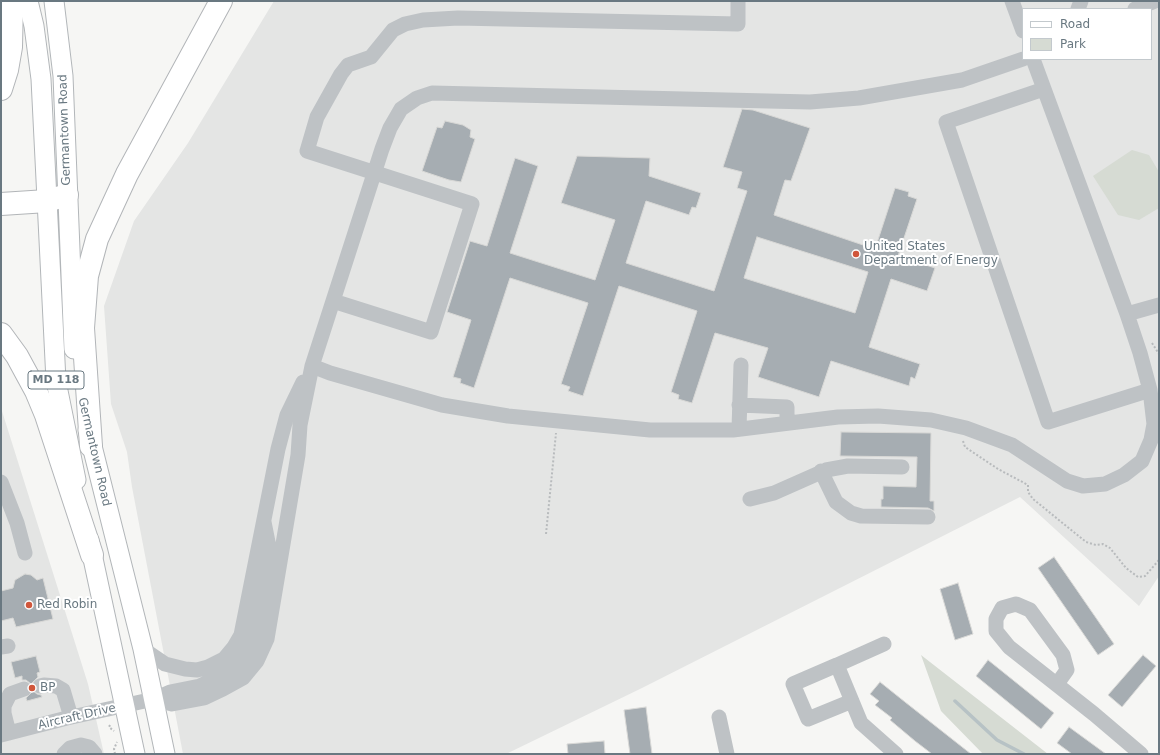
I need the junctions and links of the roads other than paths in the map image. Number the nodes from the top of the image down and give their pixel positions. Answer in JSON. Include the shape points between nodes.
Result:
{"nodes":[{"id":1,"x":12,"y":1,"type":"edge"},
{"id":2,"x":28,"y":1,"type":"edge"},
{"id":3,"x":54,"y":1,"type":"edge"},
{"id":4,"x":221,"y":1,"type":"edge"},
{"id":5,"x":738,"y":1,"type":"edge"},
{"id":6,"x":1012,"y":1,"type":"edge"},
{"id":7,"x":1155,"y":1,"type":"edge"},
{"id":8,"x":1138,"y":8,"type":"edge"},
{"id":9,"x":1022,"y":29,"type":"edge"},
{"id":10,"x":1022,"y":59,"type":"edge"},
{"id":11,"x":1033,"y":60,"type":"edge"},
{"id":12,"x":1,"y":89,"type":"edge"},
{"id":13,"x":1044,"y":89,"type":"junction"},
{"id":14,"x":375,"y":173,"type":"junction"},
{"id":15,"x":57,"y":198,"type":"junction"},
{"id":16,"x":1,"y":204,"type":"edge"},
{"id":17,"x":333,"y":301,"type":"junction"},
{"id":18,"x":1159,"y":305,"type":"edge"},
{"id":19,"x":1127,"y":314,"type":"junction"},
{"id":20,"x":1,"y":334,"type":"edge"},
{"id":21,"x":741,"y":365,"type":"dead end"},
{"id":22,"x":312,"y":366,"type":"junction"},
{"id":23,"x":1150,"y":390,"type":"junction"},
{"id":24,"x":739,"y":405,"type":"junction"},
{"id":25,"x":787,"y":423,"type":"junction"},
{"id":26,"x":739,"y":429,"type":"junction"},
{"id":27,"x":91,"y":446,"type":"junction"},
{"id":28,"x":902,"y":467,"type":"dead end"},
{"id":29,"x":821,"y":471,"type":"junction"},
{"id":30,"x":1,"y":482,"type":"edge"},
{"id":31,"x":750,"y":499,"type":"dead end"},
{"id":32,"x":928,"y":517,"type":"dead end"},
{"id":33,"x":264,"y":522,"type":"junction"},
{"id":34,"x":25,"y":553,"type":"dead end"},
{"id":35,"x":92,"y":555,"type":"junction"},
{"id":36,"x":884,"y":644,"type":"dead end"},
{"id":37,"x":142,"y":649,"type":"junction"},
{"id":38,"x":837,"y":665,"type":"junction"},
{"id":39,"x":1057,"y":684,"type":"junction"},
{"id":40,"x":40,"y":686,"type":"dead end"},
{"id":41,"x":24,"y":689,"type":"dead end"},
{"id":42,"x":154,"y":699,"type":"junction"},
{"id":43,"x":852,"y":701,"type":"junction"},
{"id":44,"x":126,"y":706,"type":"junction"},
{"id":45,"x":71,"y":717,"type":"junction"},
{"id":46,"x":719,"y":717,"type":"dead end"},
{"id":47,"x":5,"y":734,"type":"edge"},
{"id":48,"x":64,"y":754,"type":"edge"},
{"id":49,"x":95,"y":754,"type":"edge"},
{"id":50,"x":135,"y":754,"type":"edge"},
{"id":51,"x":165,"y":754,"type":"edge"},
{"id":52,"x":727,"y":754,"type":"edge"},
{"id":53,"x":896,"y":754,"type":"edge"},
{"id":54,"x":1141,"y":754,"type":"edge"}],
"edges":[{"from":1,"to":12,"type":"highway","via":[[11,47]]},
{"from":2,"to":15,"type":"main road","name":"Germantown Road","number":"MD 118"},
{"from":3,"to":15,"type":"main road","name":"Germantown Road","number":"MD 118","via":[[62,76]]},
{"from":4,"to":27,"type":"highway","via":[[127,174],[97,239],[87,276],[83,328]]},
{"from":5,"to":14,"type":"street","via":[[738,24],[458,18],[404,24],[393,30],[371,57],[348,65],[341,74],[317,117],[307,151]]},
{"from":6,"to":9,"type":"street"},
{"from":7,"to":8,"type":"street"},
{"from":10,"to":14,"type":"street","via":[[962,80],[859,98],[810,102],[432,93],[417,98],[401,108],[390,128]]},
{"from":11,"to":13,"type":"street"},
{"from":13,"to":19,"type":"street"},
{"from":13,"to":23,"type":"street","via":[[946,122],[1048,422]]},
{"from":14,"to":17,"type":"street"},
{"from":14,"to":17,"type":"street","via":[[472,204],[431,332]]},
{"from":15,"to":16,"type":"highway"},
{"from":15,"to":27,"type":"main road","name":"Germantown Road","number":"MD 118","via":[[78,382]]},
{"from":15,"to":35,"type":"main road","name":"Germantown Road","number":"MD 118","via":[[56,381]]},
{"from":17,"to":22,"type":"street"},
{"from":18,"to":19,"type":"street"},
{"from":19,"to":23,"type":"street"},
{"from":20,"to":35,"type":"highway","via":[[17,356],[38,397]]},
{"from":21,"to":24,"type":"street"},
{"from":22,"to":26,"type":"street","via":[[442,405],[508,416],[650,430]]},
{"from":22,"to":33,"type":"street","via":[[287,415]]},
{"from":22,"to":42,"type":"street","via":[[300,425],[298,455],[274,602],[267,638],[257,661],[243,678],[204,698],[172,704]]},
{"from":23,"to":25,"type":"street","via":[[1154,424],[1151,440],[1142,461],[1124,475],[1105,484],[1083,486],[1067,481],[1012,445],[966,428],[932,420],[878,416],[838,417]]},
{"from":24,"to":25,"type":"street","via":[[787,407]]},
{"from":24,"to":26,"type":"street"},
{"from":25,"to":26,"type":"street"},
{"from":27,"to":37,"type":"main road","name":"Germantown Road","number":"MD 118"},
{"from":28,"to":29,"type":"street","via":[[848,466]]},
{"from":29,"to":31,"type":"street","via":[[774,493]]},
{"from":29,"to":32,"type":"street","via":[[836,502],[851,513],[862,516]]},
{"from":30,"to":34,"type":"street","via":[[17,523]]},
{"from":33,"to":37,"type":"street","via":[[241,635],[224,659],[208,667],[185,670],[165,664]]},
{"from":33,"to":42,"type":"street","name":"Aircraft Drive","via":[[270,552],[255,632],[246,655],[221,677]]},
{"from":35,"to":44,"type":"main road","name":"Germantown Road","number":"MD 118"},
{"from":36,"to":38,"type":"street"},
{"from":37,"to":42,"type":"main road","name":"Germantown Road","number":"MD 118"},
{"from":38,"to":43,"type":"street"},
{"from":38,"to":43,"type":"street","via":[[793,684],[808,719]]},
{"from":39,"to":39,"type":"street","via":[[1067,670],[1063,655],[1030,610],[1016,604],[1002,608],[996,619],[996,631],[1009,647]]},
{"from":39,"to":54,"type":"street"},
{"from":40,"to":45,"type":"street","via":[[56,686],[63,690]]},
{"from":41,"to":47,"type":"street","via":[[10,694],[4,706]]},
{"from":42,"to":44,"type":"street","name":"Aircraft Drive"},
{"from":42,"to":51,"type":"main road","name":"Germantown Road","number":"MD 118"},
{"from":43,"to":53,"type":"street","via":[[861,723]]},
{"from":44,"to":45,"type":"street","name":"Aircraft Drive"},
{"from":44,"to":50,"type":"main road","name":"Germantown Road","number":"MD 118"},
{"from":45,"to":47,"type":"street","name":"Aircraft Drive"},
{"from":46,"to":52,"type":"street"},
{"from":48,"to":49,"type":"street","via":[[70,748],[81,745],[89,747]]}]}
